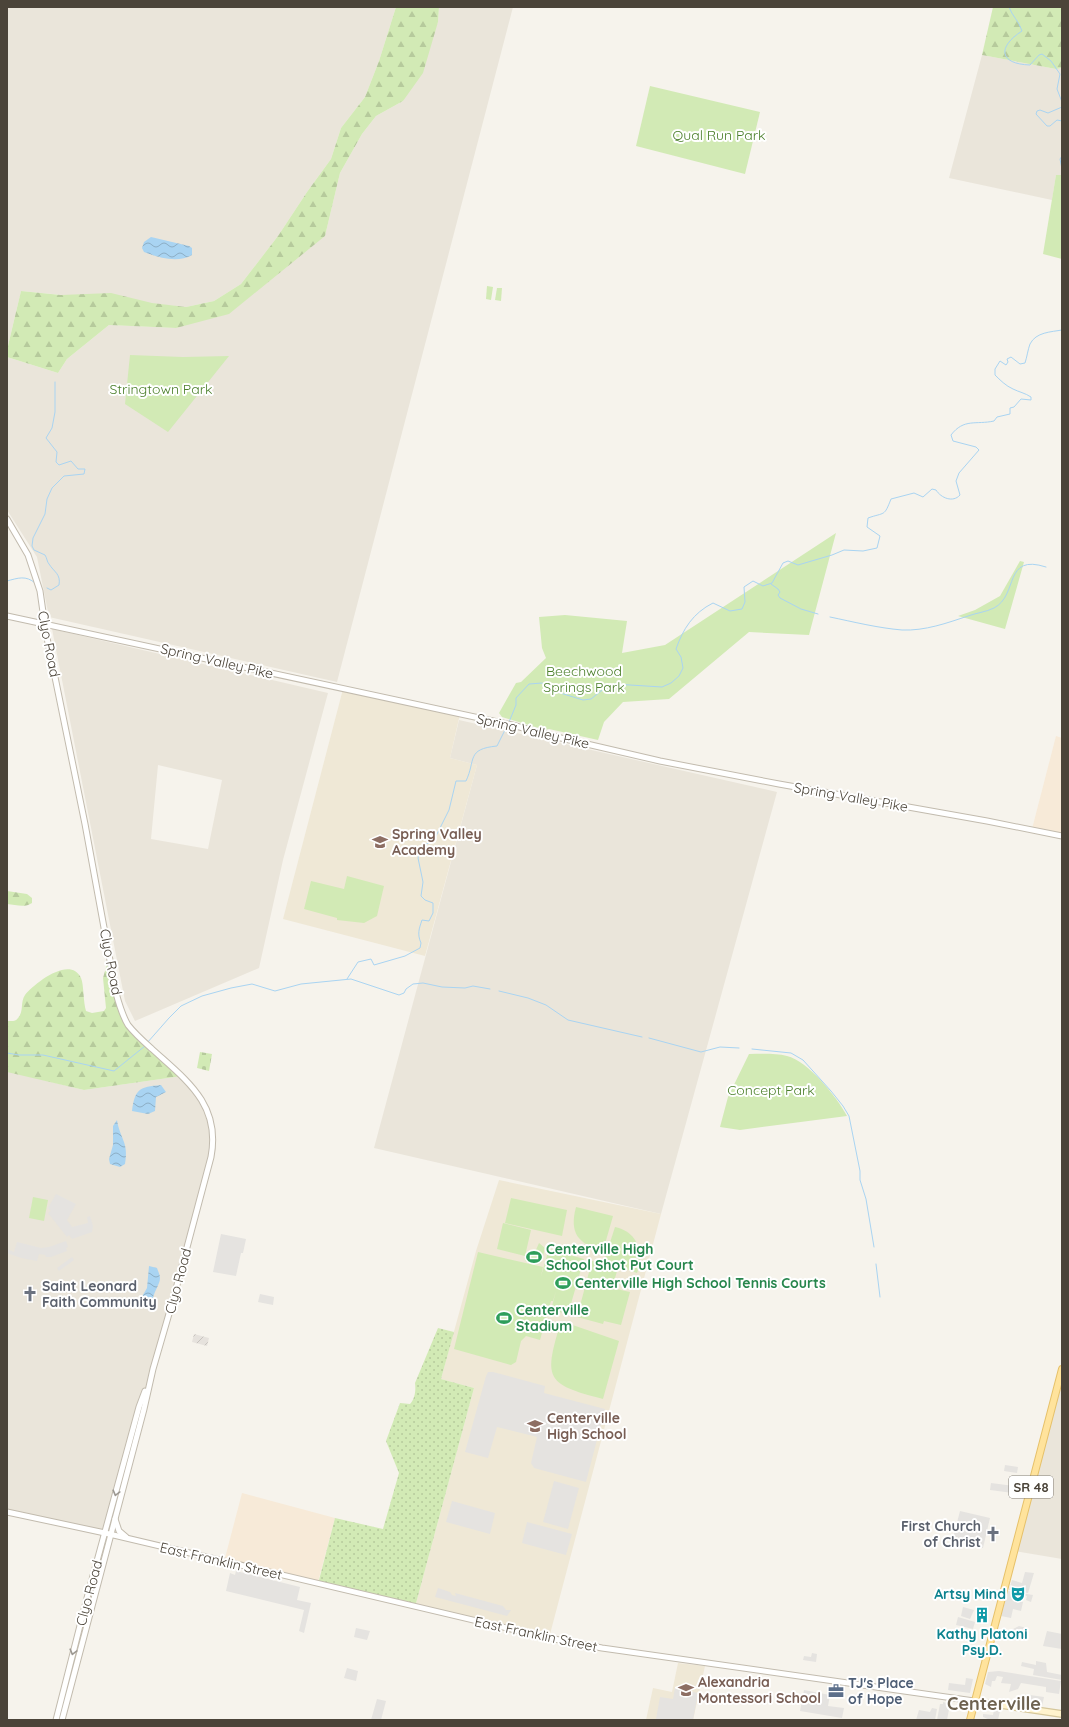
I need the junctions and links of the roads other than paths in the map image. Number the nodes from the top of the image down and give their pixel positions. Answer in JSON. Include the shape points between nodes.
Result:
{"nodes":[{"id":1,"x":7,"y":519,"type":"edge"},
{"id":2,"x":7,"y":616,"type":"edge"},
{"id":3,"x":45,"y":624,"type":"junction"},
{"id":4,"x":1062,"y":836,"type":"edge"},
{"id":5,"x":1062,"y":1369,"type":"edge"},
{"id":6,"x":151,"y":1375,"type":"junction"},
{"id":7,"x":7,"y":1512,"type":"edge"},
{"id":8,"x":115,"y":1518,"type":"junction"},
{"id":9,"x":108,"y":1534,"type":"junction"},
{"id":10,"x":128,"y":1539,"type":"junction"},
{"id":11,"x":974,"y":1701,"type":"junction"},
{"id":12,"x":1062,"y":1714,"type":"edge"},
{"id":13,"x":56,"y":1720,"type":"edge"},
{"id":14,"x":62,"y":1720,"type":"edge"},
{"id":15,"x":970,"y":1720,"type":"edge"}],
"edges":[{"from":1,"to":3,"type":"street","name":"Clyo Road","via":[[24,545],[34,568]]},
{"from":2,"to":3,"type":"street","name":"Spring Valley Pike"},
{"from":3,"to":4,"type":"street","name":"Spring Valley Pike","via":[[512,725],[660,761]]},
{"from":3,"to":6,"type":"street","name":"Clyo Road","via":[[116,993],[124,1017],[133,1031],[200,1096],[209,1115],[213,1132],[211,1157]]},
{"from":5,"to":11,"type":"main road","number":"SR 48"},
{"from":6,"to":8,"type":"street","name":"Clyo Road"},
{"from":6,"to":9,"type":"street","name":"Clyo Road","one_way":true,"via":[[139,1407]]},
{"from":7,"to":9,"type":"street","name":"East Franklin Street"},
{"from":8,"to":9,"type":"street","name":"Clyo Road"},
{"from":8,"to":10,"type":"street","via":[[119,1531]]},
{"from":9,"to":10,"type":"street","name":"East Franklin Street"},
{"from":9,"to":13,"type":"street","name":"Clyo Road","one_way":true},
{"from":9,"to":14,"type":"street","name":"Clyo Road"},
{"from":10,"to":11,"type":"street","name":"East Franklin Street","via":[[549,1638],[602,1648]]},
{"from":11,"to":12,"type":"main road"},
{"from":11,"to":15,"type":"main road","number":"SR 48"}]}
